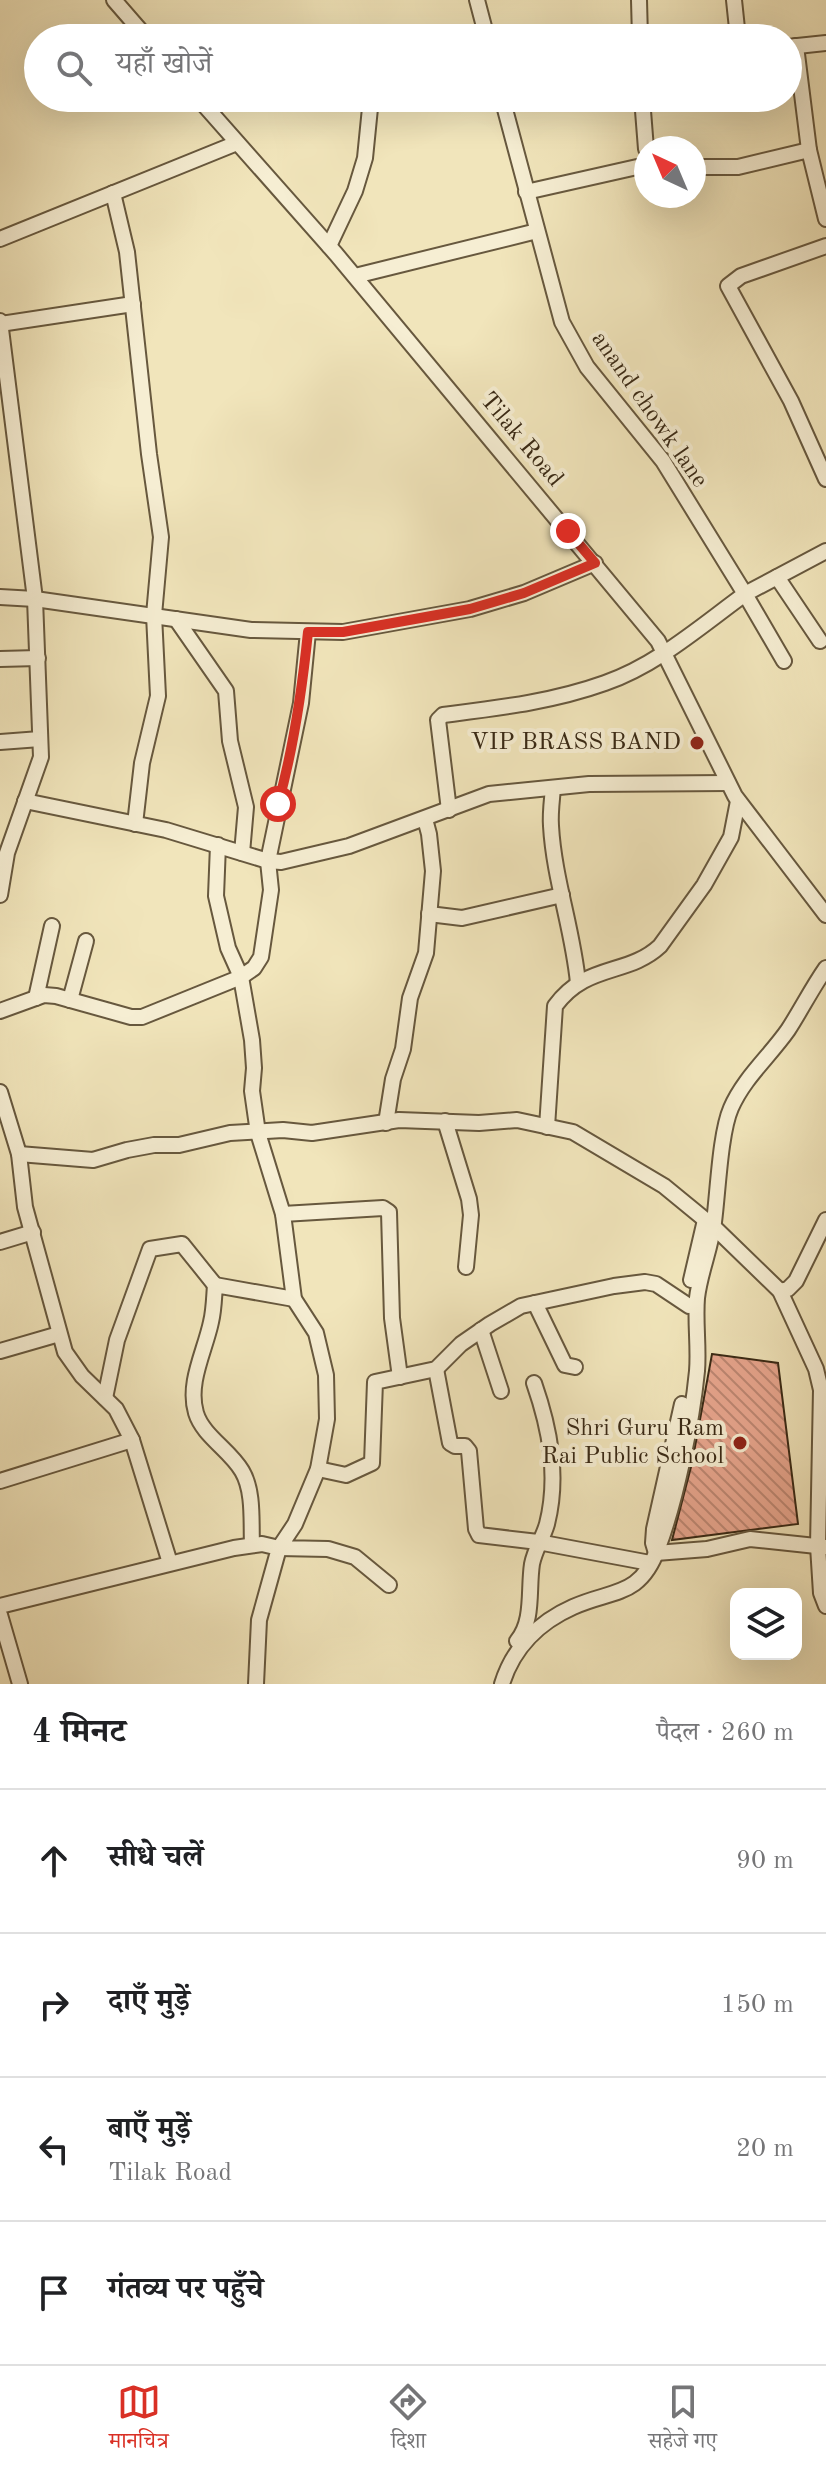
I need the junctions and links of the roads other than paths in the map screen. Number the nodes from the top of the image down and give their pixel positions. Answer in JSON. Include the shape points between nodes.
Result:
{"nodes":[{"id":1,"x":114,"y":0,"type":"edge"},
{"id":2,"x":477,"y":0,"type":"edge"},
{"id":3,"x":639,"y":0,"type":"edge"},
{"id":4,"x":734,"y":0,"type":"edge"},
{"id":5,"x":135,"y":24,"type":"edge"},
{"id":6,"x":483,"y":24,"type":"edge"},
{"id":7,"x":640,"y":24,"type":"edge"},
{"id":8,"x":737,"y":24,"type":"edge"},
{"id":9,"x":826,"y":43,"type":"edge"},
{"id":10,"x":802,"y":46,"type":"edge"},
{"id":11,"x":802,"y":108,"type":"edge"},
{"id":12,"x":210,"y":112,"type":"edge"},
{"id":13,"x":370,"y":112,"type":"edge"},
{"id":14,"x":506,"y":112,"type":"edge"},
{"id":15,"x":643,"y":112,"type":"edge"},
{"id":16,"x":645,"y":136,"type":"edge"},
{"id":17,"x":237,"y":143,"type":"junction"},
{"id":18,"x":809,"y":150,"type":"junction"},
{"id":19,"x":706,"y":167,"type":"edge"},
{"id":20,"x":634,"y":168,"type":"edge"},
{"id":21,"x":526,"y":192,"type":"junction"},
{"id":22,"x":113,"y":193,"type":"junction"},
{"id":23,"x":826,"y":219,"type":"edge"},
{"id":24,"x":537,"y":231,"type":"junction"},
{"id":25,"x":0,"y":239,"type":"edge"},
{"id":26,"x":329,"y":246,"type":"junction"},
{"id":27,"x":826,"y":246,"type":"edge"},
{"id":28,"x":355,"y":276,"type":"junction"},
{"id":29,"x":133,"y":304,"type":"junction"},
{"id":30,"x":0,"y":323,"type":"edge"},
{"id":31,"x":826,"y":479,"type":"edge"},
{"id":32,"x":826,"y":551,"type":"edge"},
{"id":33,"x":595,"y":563,"type":"junction"},
{"id":34,"x":777,"y":577,"type":"junction"},
{"id":35,"x":745,"y":594,"type":"junction"},
{"id":36,"x":0,"y":597,"type":"edge"},
{"id":37,"x":35,"y":599,"type":"junction"},
{"id":38,"x":154,"y":615,"type":"junction"},
{"id":39,"x":176,"y":619,"type":"junction"},
{"id":40,"x":308,"y":632,"type":"junction"},
{"id":41,"x":820,"y":641,"type":"dead end"},
{"id":42,"x":664,"y":653,"type":"junction"},
{"id":43,"x":38,"y":658,"type":"junction"},
{"id":44,"x":0,"y":659,"type":"edge"},
{"id":45,"x":784,"y":661,"type":"dead end"},
{"id":46,"x":40,"y":739,"type":"junction"},
{"id":47,"x":0,"y":742,"type":"edge"},
{"id":48,"x":728,"y":783,"type":"junction"},
{"id":49,"x":553,"y":788,"type":"junction"},
{"id":50,"x":25,"y":801,"type":"junction"},
{"id":51,"x":738,"y":801,"type":"junction"},
{"id":52,"x":449,"y":810,"type":"junction"},
{"id":53,"x":425,"y":819,"type":"junction"},
{"id":54,"x":135,"y":824,"type":"junction"},
{"id":55,"x":218,"y":845,"type":"junction"},
{"id":56,"x":242,"y":853,"type":"junction"},
{"id":57,"x":268,"y":861,"type":"junction"},
{"id":58,"x":0,"y":895,"type":"edge"},
{"id":59,"x":562,"y":895,"type":"junction"},
{"id":60,"x":429,"y":914,"type":"junction"},
{"id":61,"x":826,"y":915,"type":"edge"},
{"id":62,"x":52,"y":926,"type":"dead end"},
{"id":63,"x":86,"y":941,"type":"dead end"},
{"id":64,"x":826,"y":956,"type":"edge"},
{"id":65,"x":826,"y":968,"type":"edge"},
{"id":66,"x":241,"y":977,"type":"junction"},
{"id":67,"x":578,"y":983,"type":"junction"},
{"id":68,"x":36,"y":998,"type":"junction"},
{"id":69,"x":70,"y":1000,"type":"junction"},
{"id":70,"x":0,"y":1011,"type":"edge"},
{"id":71,"x":0,"y":1092,"type":"edge"},
{"id":72,"x":728,"y":1117,"type":"junction"},
{"id":73,"x":445,"y":1121,"type":"junction"},
{"id":74,"x":386,"y":1123,"type":"junction"},
{"id":75,"x":547,"y":1127,"type":"junction"},
{"id":76,"x":258,"y":1133,"type":"junction"},
{"id":77,"x":19,"y":1154,"type":"junction"},
{"id":78,"x":283,"y":1214,"type":"junction"},
{"id":79,"x":826,"y":1220,"type":"edge"},
{"id":80,"x":709,"y":1224,"type":"junction"},
{"id":81,"x":33,"y":1232,"type":"junction"},
{"id":82,"x":0,"y":1242,"type":"edge"},
{"id":83,"x":466,"y":1267,"type":"dead end"},
{"id":84,"x":215,"y":1285,"type":"junction"},
{"id":85,"x":780,"y":1291,"type":"junction"},
{"id":86,"x":294,"y":1299,"type":"junction"},
{"id":87,"x":535,"y":1303,"type":"junction"},
{"id":88,"x":689,"y":1306,"type":"junction"},
{"id":89,"x":481,"y":1330,"type":"junction"},
{"id":90,"x":59,"y":1334,"type":"junction"},
{"id":91,"x":0,"y":1351,"type":"edge"},
{"id":92,"x":575,"y":1367,"type":"dead end"},
{"id":93,"x":436,"y":1369,"type":"junction"},
{"id":94,"x":400,"y":1377,"type":"junction"},
{"id":95,"x":534,"y":1383,"type":"dead end"},
{"id":96,"x":501,"y":1391,"type":"dead end"},
{"id":97,"x":105,"y":1398,"type":"junction"},
{"id":98,"x":132,"y":1440,"type":"junction"},
{"id":99,"x":318,"y":1469,"type":"junction"},
{"id":100,"x":0,"y":1481,"type":"edge"},
{"id":101,"x":538,"y":1542,"type":"junction"},
{"id":102,"x":252,"y":1544,"type":"junction"},
{"id":103,"x":822,"y":1546,"type":"edge"},
{"id":104,"x":279,"y":1548,"type":"junction"},
{"id":105,"x":653,"y":1558,"type":"junction"},
{"id":106,"x":170,"y":1563,"type":"junction"},
{"id":107,"x":389,"y":1585,"type":"dead end"},
{"id":108,"x":0,"y":1606,"type":"edge"},
{"id":109,"x":826,"y":1606,"type":"edge"},
{"id":110,"x":0,"y":1615,"type":"edge"},
{"id":111,"x":20,"y":1684,"type":"edge"},
{"id":112,"x":256,"y":1684,"type":"edge"},
{"id":113,"x":494,"y":1684,"type":"edge"},
{"id":114,"x":502,"y":1684,"type":"edge"}],
"edges":[{"from":1,"to":5,"type":"street"},
{"from":2,"to":6,"type":"street"},
{"from":3,"to":7,"type":"street"},
{"from":4,"to":8,"type":"street"},
{"from":9,"to":10,"type":"street"},
{"from":11,"to":18,"type":"street"},
{"from":12,"to":17,"type":"street","name":"Tilak Road"},
{"from":13,"to":26,"type":"street","via":[[365,158]]},
{"from":14,"to":21,"type":"street","name":"anand chowk lane"},
{"from":15,"to":16,"type":"street"},
{"from":17,"to":22,"type":"street"},
{"from":17,"to":26,"type":"street","name":"Tilak Road"},
{"from":18,"to":19,"type":"street","via":[[738,167]]},
{"from":18,"to":23,"type":"street"},
{"from":20,"to":21,"type":"street"},
{"from":21,"to":24,"type":"street","name":"anand chowk lane"},
{"from":22,"to":25,"type":"street"},
{"from":22,"to":29,"type":"street"},
{"from":24,"to":28,"type":"street"},
{"from":24,"to":35,"type":"street","name":"anand chowk lane","via":[[562,322],[587,367],[663,461]]},
{"from":26,"to":28,"type":"street","name":"Tilak Road"},
{"from":27,"to":31,"type":"street","via":[[741,276],[728,286],[791,401]]},
{"from":28,"to":33,"type":"street","name":"Tilak Road"},
{"from":29,"to":30,"type":"street"},
{"from":29,"to":38,"type":"street","via":[[161,537]]},
{"from":30,"to":37,"type":"street"},
{"from":32,"to":34,"type":"street"},
{"from":33,"to":40,"type":"street","via":[[470,609],[343,632]]},
{"from":33,"to":42,"type":"street","name":"Tilak Road"},
{"from":34,"to":35,"type":"street"},
{"from":34,"to":41,"type":"street"},
{"from":35,"to":42,"type":"street"},
{"from":35,"to":45,"type":"street","name":"anand chowk lane"},
{"from":36,"to":37,"type":"street"},
{"from":37,"to":38,"type":"street"},
{"from":37,"to":43,"type":"street"},
{"from":38,"to":39,"type":"street"},
{"from":38,"to":54,"type":"street","via":[[158,696]]},
{"from":39,"to":40,"type":"street"},
{"from":39,"to":56,"type":"street","via":[[226,691],[230,741],[246,807]]},
{"from":40,"to":57,"type":"street","via":[[301,703]]},
{"from":42,"to":48,"type":"street","name":"Tilak Road"},
{"from":42,"to":52,"type":"street","via":[[607,683],[533,704],[440,717]]},
{"from":43,"to":44,"type":"street"},
{"from":43,"to":46,"type":"street"},
{"from":46,"to":47,"type":"street"},
{"from":46,"to":50,"type":"street","via":[[41,757]]},
{"from":48,"to":49,"type":"street"},
{"from":48,"to":51,"type":"street","name":"Tilak Road"},
{"from":49,"to":52,"type":"street","via":[[489,794]]},
{"from":49,"to":59,"type":"street","via":[[550,824]]},
{"from":50,"to":54,"type":"street"},
{"from":50,"to":58,"type":"street","via":[[7,853]]},
{"from":51,"to":61,"type":"street","name":"Tilak Road"},
{"from":51,"to":67,"type":"street","via":[[731,837],[660,946]]},
{"from":52,"to":53,"type":"street"},
{"from":53,"to":57,"type":"street","via":[[349,846]]},
{"from":53,"to":60,"type":"street","via":[[433,871]]},
{"from":54,"to":55,"type":"street"},
{"from":55,"to":56,"type":"street"},
{"from":55,"to":66,"type":"street","via":[[216,896]]},
{"from":56,"to":57,"type":"street"},
{"from":57,"to":66,"type":"street","via":[[271,890],[261,957]]},
{"from":59,"to":60,"type":"street","via":[[462,918]]},
{"from":59,"to":67,"type":"street"},
{"from":60,"to":74,"type":"street","via":[[426,953],[410,998]]},
{"from":62,"to":68,"type":"street"},
{"from":63,"to":69,"type":"street"},
{"from":64,"to":72,"type":"street","via":[[734,1088]]},
{"from":65,"to":72,"type":"street","via":[[787,1031],[743,1085]]},
{"from":66,"to":69,"type":"street","via":[[142,1017]]},
{"from":66,"to":76,"type":"street","via":[[252,1040]]},
{"from":67,"to":75,"type":"street","via":[[555,1006]]},
{"from":68,"to":69,"type":"street"},
{"from":68,"to":70,"type":"street"},
{"from":71,"to":77,"type":"street"},
{"from":72,"to":80,"type":"street"},
{"from":73,"to":74,"type":"street"},
{"from":73,"to":75,"type":"street","via":[[517,1120]]},
{"from":73,"to":83,"type":"street","via":[[469,1199]]},
{"from":74,"to":76,"type":"street","via":[[312,1133]]},
{"from":75,"to":80,"type":"street","via":[[573,1132],[610,1153],[664,1186]]},
{"from":76,"to":77,"type":"street","via":[[154,1145],[93,1160]]},
{"from":76,"to":78,"type":"street"},
{"from":77,"to":81,"type":"street"},
{"from":78,"to":86,"type":"street"},
{"from":78,"to":94,"type":"street","via":[[387,1209]]},
{"from":79,"to":85,"type":"street","via":[[796,1281]]},
{"from":80,"to":85,"type":"street"},
{"from":80,"to":88,"type":"street","via":[[694,1262]]},
{"from":80,"to":105,"type":"street","via":[[696,1320],[697,1372],[680,1466]]},
{"from":81,"to":82,"type":"street"},
{"from":81,"to":90,"type":"street"},
{"from":84,"to":86,"type":"street"},
{"from":84,"to":97,"type":"street","via":[[182,1244],[150,1249],[117,1340]]},
{"from":84,"to":102,"type":"street","via":[[194,1402],[204,1427],[244,1473]]},
{"from":85,"to":103,"type":"street","via":[[821,1390]]},
{"from":86,"to":99,"type":"street","via":[[316,1333],[326,1375],[327,1419]]},
{"from":87,"to":88,"type":"street","via":[[645,1282]]},
{"from":87,"to":89,"type":"street"},
{"from":87,"to":92,"type":"street","via":[[565,1365]]},
{"from":88,"to":105,"type":"street","via":[[686,1383],[658,1501]]},
{"from":89,"to":93,"type":"street"},
{"from":89,"to":96,"type":"street"},
{"from":90,"to":91,"type":"street"},
{"from":90,"to":97,"type":"street","via":[[70,1360]]},
{"from":93,"to":94,"type":"street"},
{"from":93,"to":101,"type":"street","via":[[450,1443],[469,1451],[479,1535]]},
{"from":94,"to":99,"type":"street","via":[[374,1385],[372,1463],[346,1475]]},
{"from":95,"to":101,"type":"street","via":[[549,1430],[553,1489]]},
{"from":97,"to":98,"type":"street"},
{"from":98,"to":100,"type":"street"},
{"from":98,"to":106,"type":"street"},
{"from":99,"to":104,"type":"street"},
{"from":101,"to":105,"type":"street"},
{"from":101,"to":113,"type":"street","via":[[526,1629],[500,1664]]},
{"from":102,"to":104,"type":"street"},
{"from":102,"to":106,"type":"street"},
{"from":103,"to":105,"type":"street","via":[[750,1539]]},
{"from":103,"to":109,"type":"street","via":[[821,1593]]},
{"from":104,"to":107,"type":"street","via":[[328,1549],[355,1557]]},
{"from":104,"to":112,"type":"street","via":[[259,1620]]},
{"from":105,"to":114,"type":"street","via":[[624,1592],[573,1607],[535,1631],[508,1665]]},
{"from":106,"to":108,"type":"street"},
{"from":110,"to":111,"type":"street"}]}
